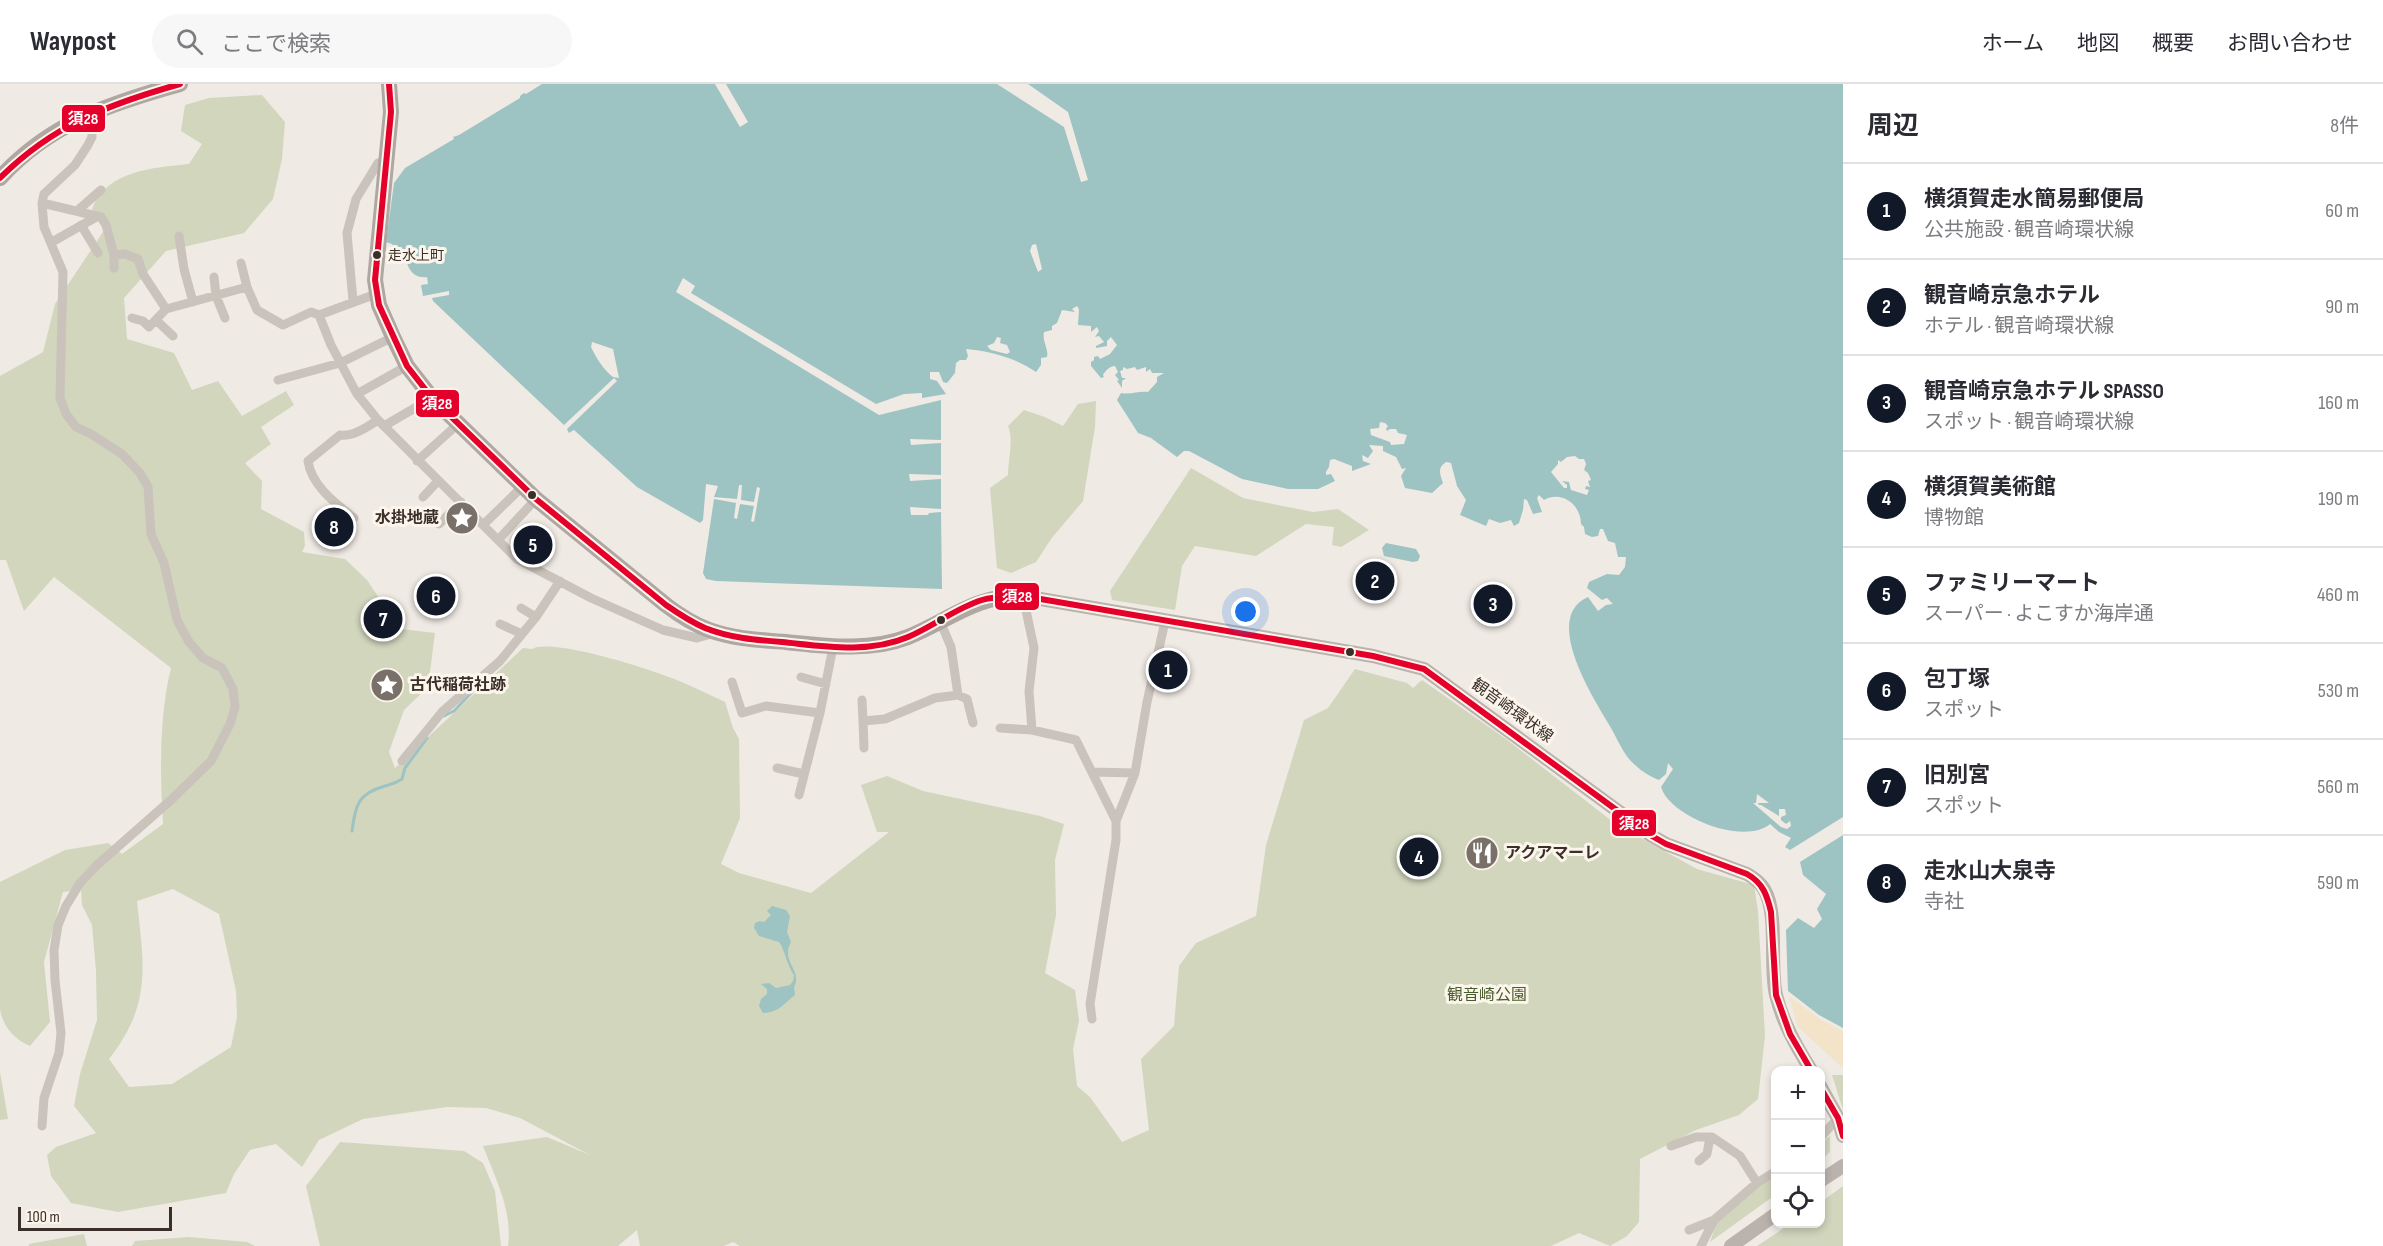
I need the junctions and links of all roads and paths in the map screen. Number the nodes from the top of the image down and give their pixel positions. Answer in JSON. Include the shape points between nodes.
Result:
{"nodes":[{"id":1,"x":180,"y":84,"type":"edge"},
{"id":2,"x":389,"y":84,"type":"edge"},
{"id":3,"x":14,"y":162,"type":"junction"},
{"id":4,"x":386,"y":162,"type":"junction"},
{"id":5,"x":0,"y":178,"type":"edge"},
{"id":6,"x":101,"y":190,"type":"dead end"},
{"id":7,"x":42,"y":203,"type":"junction"},
{"id":8,"x":77,"y":211,"type":"junction"},
{"id":9,"x":98,"y":216,"type":"junction"},
{"id":10,"x":81,"y":225,"type":"junction"},
{"id":11,"x":179,"y":236,"type":"dead end"},
{"id":12,"x":52,"y":242,"type":"junction"},
{"id":13,"x":98,"y":253,"type":"dead end"},
{"id":14,"x":114,"y":255,"type":"junction"},
{"id":15,"x":242,"y":263,"type":"dead end"},
{"id":16,"x":114,"y":268,"type":"dead end"},
{"id":17,"x":214,"y":277,"type":"dead end"},
{"id":18,"x":247,"y":287,"type":"junction"},
{"id":19,"x":376,"y":294,"type":"junction"},
{"id":20,"x":216,"y":296,"type":"junction"},
{"id":21,"x":353,"y":301,"type":"junction"},
{"id":22,"x":193,"y":302,"type":"junction"},
{"id":23,"x":166,"y":309,"type":"junction"},
{"id":24,"x":320,"y":315,"type":"junction"},
{"id":25,"x":132,"y":318,"type":"dead end"},
{"id":26,"x":225,"y":318,"type":"dead end"},
{"id":27,"x":156,"y":320,"type":"junction"},
{"id":28,"x":173,"y":336,"type":"dead end"},
{"id":29,"x":393,"y":337,"type":"junction"},
{"id":30,"x":340,"y":363,"type":"junction"},
{"id":31,"x":407,"y":366,"type":"junction"},
{"id":32,"x":278,"y":380,"type":"dead end"},
{"id":33,"x":357,"y":394,"type":"junction"},
{"id":34,"x":432,"y":398,"type":"junction"},
{"id":35,"x":381,"y":423,"type":"junction"},
{"id":36,"x":458,"y":424,"type":"junction"},
{"id":37,"x":417,"y":461,"type":"junction"},
{"id":38,"x":438,"y":481,"type":"junction"},
{"id":39,"x":522,"y":487,"type":"junction"},
{"id":40,"x":423,"y":496,"type":"dead end"},
{"id":41,"x":536,"y":499,"type":"junction"},
{"id":42,"x":461,"y":502,"type":"junction"},
{"id":43,"x":354,"y":518,"type":"dead end"},
{"id":44,"x":439,"y":524,"type":"dead end"},
{"id":45,"x":484,"y":524,"type":"junction"},
{"id":46,"x":498,"y":540,"type":"junction"},
{"id":47,"x":560,"y":581,"type":"junction"},
{"id":48,"x":1023,"y":596,"type":"junction"},
{"id":49,"x":521,"y":608,"type":"dead end"},
{"id":50,"x":675,"y":612,"type":"junction"},
{"id":51,"x":537,"y":617,"type":"junction"},
{"id":52,"x":940,"y":621,"type":"junction"},
{"id":53,"x":500,"y":624,"type":"dead end"},
{"id":54,"x":1164,"y":626,"type":"dead end"},
{"id":55,"x":663,"y":630,"type":"junction"},
{"id":56,"x":717,"y":632,"type":"junction"},
{"id":57,"x":522,"y":634,"type":"junction"},
{"id":58,"x":833,"y":647,"type":"junction"},
{"id":59,"x":801,"y":677,"type":"dead end"},
{"id":60,"x":447,"y":680,"type":"dead end"},
{"id":61,"x":732,"y":682,"type":"dead end"},
{"id":62,"x":826,"y":684,"type":"junction"},
{"id":63,"x":462,"y":693,"type":"junction"},
{"id":64,"x":958,"y":695,"type":"junction"},
{"id":65,"x":862,"y":700,"type":"dead end"},
{"id":66,"x":820,"y":713,"type":"junction"},
{"id":67,"x":863,"y":722,"type":"junction"},
{"id":68,"x":972,"y":723,"type":"dead end"},
{"id":69,"x":1000,"y":728,"type":"dead end"},
{"id":70,"x":1032,"y":730,"type":"junction"},
{"id":71,"x":864,"y":748,"type":"dead end"},
{"id":72,"x":402,"y":761,"type":"dead end"},
{"id":73,"x":777,"y":768,"type":"dead end"},
{"id":74,"x":1092,"y":772,"type":"junction"},
{"id":75,"x":1135,"y":773,"type":"junction"},
{"id":76,"x":804,"y":774,"type":"junction"},
{"id":77,"x":799,"y":795,"type":"dead end"},
{"id":78,"x":1116,"y":821,"type":"junction"},
{"id":79,"x":1092,"y":1019,"type":"dead end"},
{"id":80,"x":1808,"y":1066,"type":"edge"},
{"id":81,"x":1825,"y":1094,"type":"edge"},
{"id":82,"x":1838,"y":1118,"type":"junction"},
{"id":83,"x":42,"y":1126,"type":"dead end"},
{"id":84,"x":1825,"y":1133,"type":"edge"},
{"id":85,"x":1843,"y":1136,"type":"edge"},
{"id":86,"x":1710,"y":1137,"type":"junction"},
{"id":87,"x":1671,"y":1146,"type":"dead end"},
{"id":88,"x":1699,"y":1161,"type":"dead end"},
{"id":89,"x":1843,"y":1166,"type":"edge"},
{"id":90,"x":1771,"y":1174,"type":"edge"},
{"id":91,"x":1825,"y":1178,"type":"edge"},
{"id":92,"x":1757,"y":1183,"type":"junction"},
{"id":93,"x":1771,"y":1218,"type":"edge"},
{"id":94,"x":1714,"y":1220,"type":"junction"},
{"id":95,"x":1689,"y":1230,"type":"dead end"},
{"id":96,"x":1701,"y":1246,"type":"edge"},
{"id":97,"x":1731,"y":1246,"type":"edge"}],
"edges":[{"from":1,"to":3,"type":"highway","via":[[120,101],[79,118]]},
{"from":2,"to":4,"type":"highway"},
{"from":3,"to":5,"type":"highway"},
{"from":3,"to":7,"type":"street","via":[[81,125],[92,125],[88,145],[75,165],[44,194]]},
{"from":4,"to":19,"type":"highway"},
{"from":4,"to":21,"type":"street","via":[[378,164],[356,199],[347,233]]},
{"from":6,"to":8,"type":"street"},
{"from":7,"to":8,"type":"street"},
{"from":7,"to":12,"type":"street","via":[[44,227]]},
{"from":8,"to":9,"type":"street"},
{"from":9,"to":10,"type":"street"},
{"from":9,"to":14,"type":"street","via":[[106,225]]},
{"from":10,"to":12,"type":"street"},
{"from":10,"to":13,"type":"street"},
{"from":11,"to":22,"type":"street"},
{"from":12,"to":83,"type":"street","via":[[63,272],[59,374],[60,398],[66,414],[76,427],[122,454],[140,472],[148,488],[152,534],[164,563],[177,620],[203,658],[222,668],[233,688],[235,707],[211,761],[96,866],[66,906],[54,950],[59,1053],[44,1098]]},
{"from":14,"to":16,"type":"street"},
{"from":14,"to":23,"type":"street","via":[[138,259]]},
{"from":15,"to":18,"type":"street"},
{"from":17,"to":20,"type":"street"},
{"from":18,"to":20,"type":"street"},
{"from":18,"to":24,"type":"street","via":[[257,310],[283,325],[310,312]]},
{"from":19,"to":21,"type":"street"},
{"from":19,"to":29,"type":"highway"},
{"from":20,"to":22,"type":"street"},
{"from":20,"to":26,"type":"street"},
{"from":21,"to":24,"type":"street"},
{"from":22,"to":23,"type":"street"},
{"from":23,"to":27,"type":"street"},
{"from":24,"to":30,"type":"street"},
{"from":25,"to":27,"type":"street","via":[[149,327]]},
{"from":27,"to":28,"type":"street"},
{"from":29,"to":30,"type":"street"},
{"from":29,"to":31,"type":"highway"},
{"from":30,"to":32,"type":"street"},
{"from":30,"to":33,"type":"street"},
{"from":31,"to":33,"type":"street"},
{"from":31,"to":34,"type":"highway"},
{"from":33,"to":35,"type":"street"},
{"from":34,"to":35,"type":"street"},
{"from":34,"to":36,"type":"highway"},
{"from":35,"to":37,"type":"street"},
{"from":35,"to":43,"type":"street","via":[[340,435],[308,461],[310,474],[334,503]]},
{"from":36,"to":37,"type":"street"},
{"from":36,"to":39,"type":"highway"},
{"from":37,"to":38,"type":"street"},
{"from":38,"to":40,"type":"street"},
{"from":38,"to":42,"type":"street"},
{"from":39,"to":41,"type":"highway"},
{"from":39,"to":45,"type":"street"},
{"from":41,"to":46,"type":"street"},
{"from":41,"to":50,"type":"highway"},
{"from":42,"to":44,"type":"street"},
{"from":42,"to":45,"type":"street"},
{"from":45,"to":46,"type":"street"},
{"from":46,"to":47,"type":"street","via":[[517,559]]},
{"from":47,"to":51,"type":"street"},
{"from":47,"to":55,"type":"street"},
{"from":48,"to":52,"type":"highway","via":[[984,600]]},
{"from":48,"to":70,"type":"street","via":[[1034,648],[1029,691]]},
{"from":48,"to":80,"type":"main road","name":"観音崎環状線","via":[[1373,656],[1424,669],[1652,836],[1758,881],[1770,907],[1775,992],[1791,1038]]},
{"from":49,"to":51,"type":"street"},
{"from":50,"to":55,"type":"street"},
{"from":50,"to":56,"type":"highway"},
{"from":51,"to":57,"type":"street"},
{"from":52,"to":58,"type":"highway","via":[[885,644]]},
{"from":52,"to":64,"type":"street","via":[[951,647]]},
{"from":53,"to":57,"type":"street"},
{"from":54,"to":75,"type":"street"},
{"from":55,"to":56,"type":"street","via":[[697,638]]},
{"from":56,"to":58,"type":"highway","via":[[738,638]]},
{"from":57,"to":63,"type":"street","via":[[500,661]]},
{"from":58,"to":62,"type":"street"},
{"from":59,"to":62,"type":"street"},
{"from":60,"to":63,"type":"street"},
{"from":61,"to":66,"type":"street","via":[[742,713],[766,706]]},
{"from":62,"to":66,"type":"street"},
{"from":63,"to":72,"type":"street"},
{"from":64,"to":67,"type":"street","via":[[935,698],[885,719]]},
{"from":64,"to":68,"type":"street","via":[[967,699]]},
{"from":65,"to":67,"type":"street"},
{"from":66,"to":76,"type":"street"},
{"from":67,"to":71,"type":"street"},
{"from":69,"to":70,"type":"street"},
{"from":70,"to":74,"type":"street","via":[[1076,740]]},
{"from":73,"to":76,"type":"street"},
{"from":74,"to":75,"type":"street"},
{"from":74,"to":78,"type":"street"},
{"from":75,"to":78,"type":"street"},
{"from":76,"to":77,"type":"street"},
{"from":78,"to":79,"type":"street","via":[[1090,1004]]},
{"from":81,"to":82,"type":"main road"},
{"from":82,"to":84,"type":"street"},
{"from":82,"to":85,"type":"main road"},
{"from":86,"to":87,"type":"street","via":[[1696,1137]]},
{"from":86,"to":88,"type":"street","via":[[1710,1152]]},
{"from":86,"to":92,"type":"street","via":[[1740,1156]]},
{"from":89,"to":91,"type":"main road"},
{"from":90,"to":92,"type":"street"},
{"from":92,"to":94,"type":"street"},
{"from":93,"to":97,"type":"main road"},
{"from":94,"to":95,"type":"street"},
{"from":94,"to":96,"type":"street"}]}
